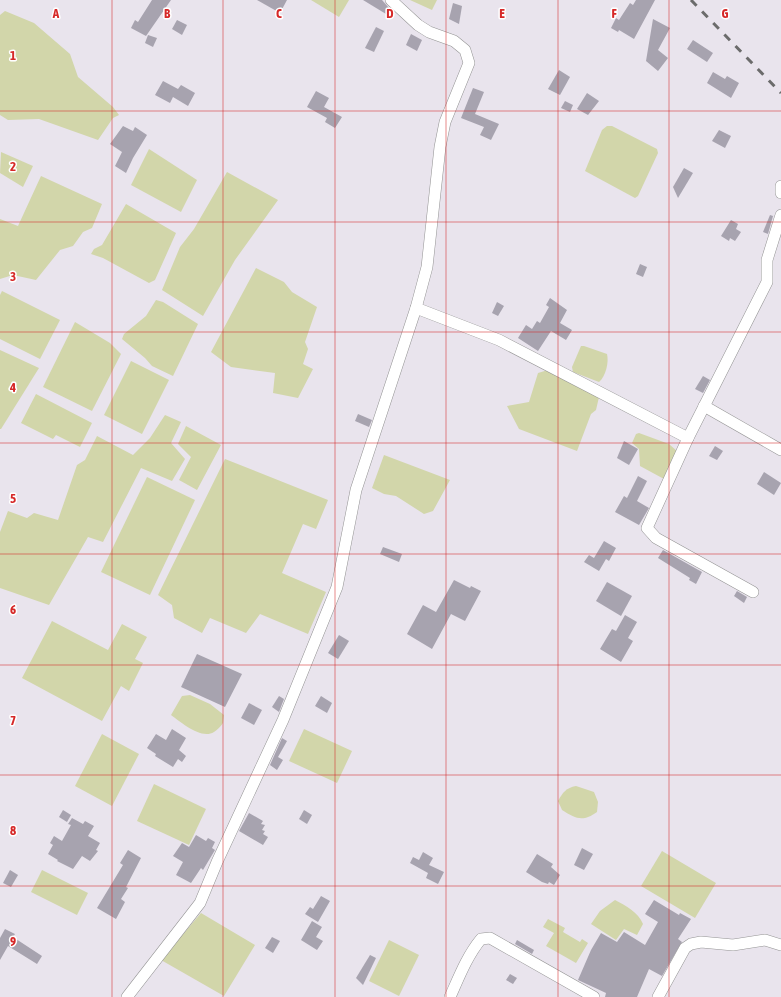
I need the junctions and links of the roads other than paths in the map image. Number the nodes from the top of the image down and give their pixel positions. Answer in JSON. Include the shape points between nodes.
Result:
{"nodes":[{"id":1,"x":391,"y":0,"type":"edge"},
{"id":2,"x":781,"y":186,"type":"edge"},
{"id":3,"x":781,"y":193,"type":"edge"},
{"id":4,"x":781,"y":215,"type":"edge"},
{"id":5,"x":416,"y":308,"type":"junction"},
{"id":6,"x":704,"y":406,"type":"junction"},
{"id":7,"x":688,"y":438,"type":"junction"},
{"id":8,"x":781,"y":450,"type":"edge"},
{"id":9,"x":753,"y":592,"type":"dead end"},
{"id":10,"x":781,"y":945,"type":"edge"},
{"id":11,"x":127,"y":997,"type":"edge"},
{"id":12,"x":450,"y":997,"type":"edge"},
{"id":13,"x":594,"y":997,"type":"edge"},
{"id":14,"x":658,"y":997,"type":"edge"}],
"edges":[{"from":1,"to":5,"type":"street","via":[[418,26],[454,41],[465,50],[469,63],[445,122],[427,267]]},
{"from":2,"to":3,"type":"street"},
{"from":4,"to":6,"type":"street","via":[[767,260],[767,282]]},
{"from":5,"to":7,"type":"street","via":[[499,340]]},
{"from":5,"to":11,"type":"street","via":[[356,490],[337,587],[283,720],[200,903]]},
{"from":6,"to":7,"type":"street"},
{"from":6,"to":8,"type":"street"},
{"from":7,"to":9,"type":"street","via":[[647,528],[656,538]]},
{"from":10,"to":14,"type":"street","via":[[765,940],[732,945],[701,942],[691,944],[685,948]]},
{"from":12,"to":13,"type":"street","via":[[476,946],[481,939],[490,938]]}]}
